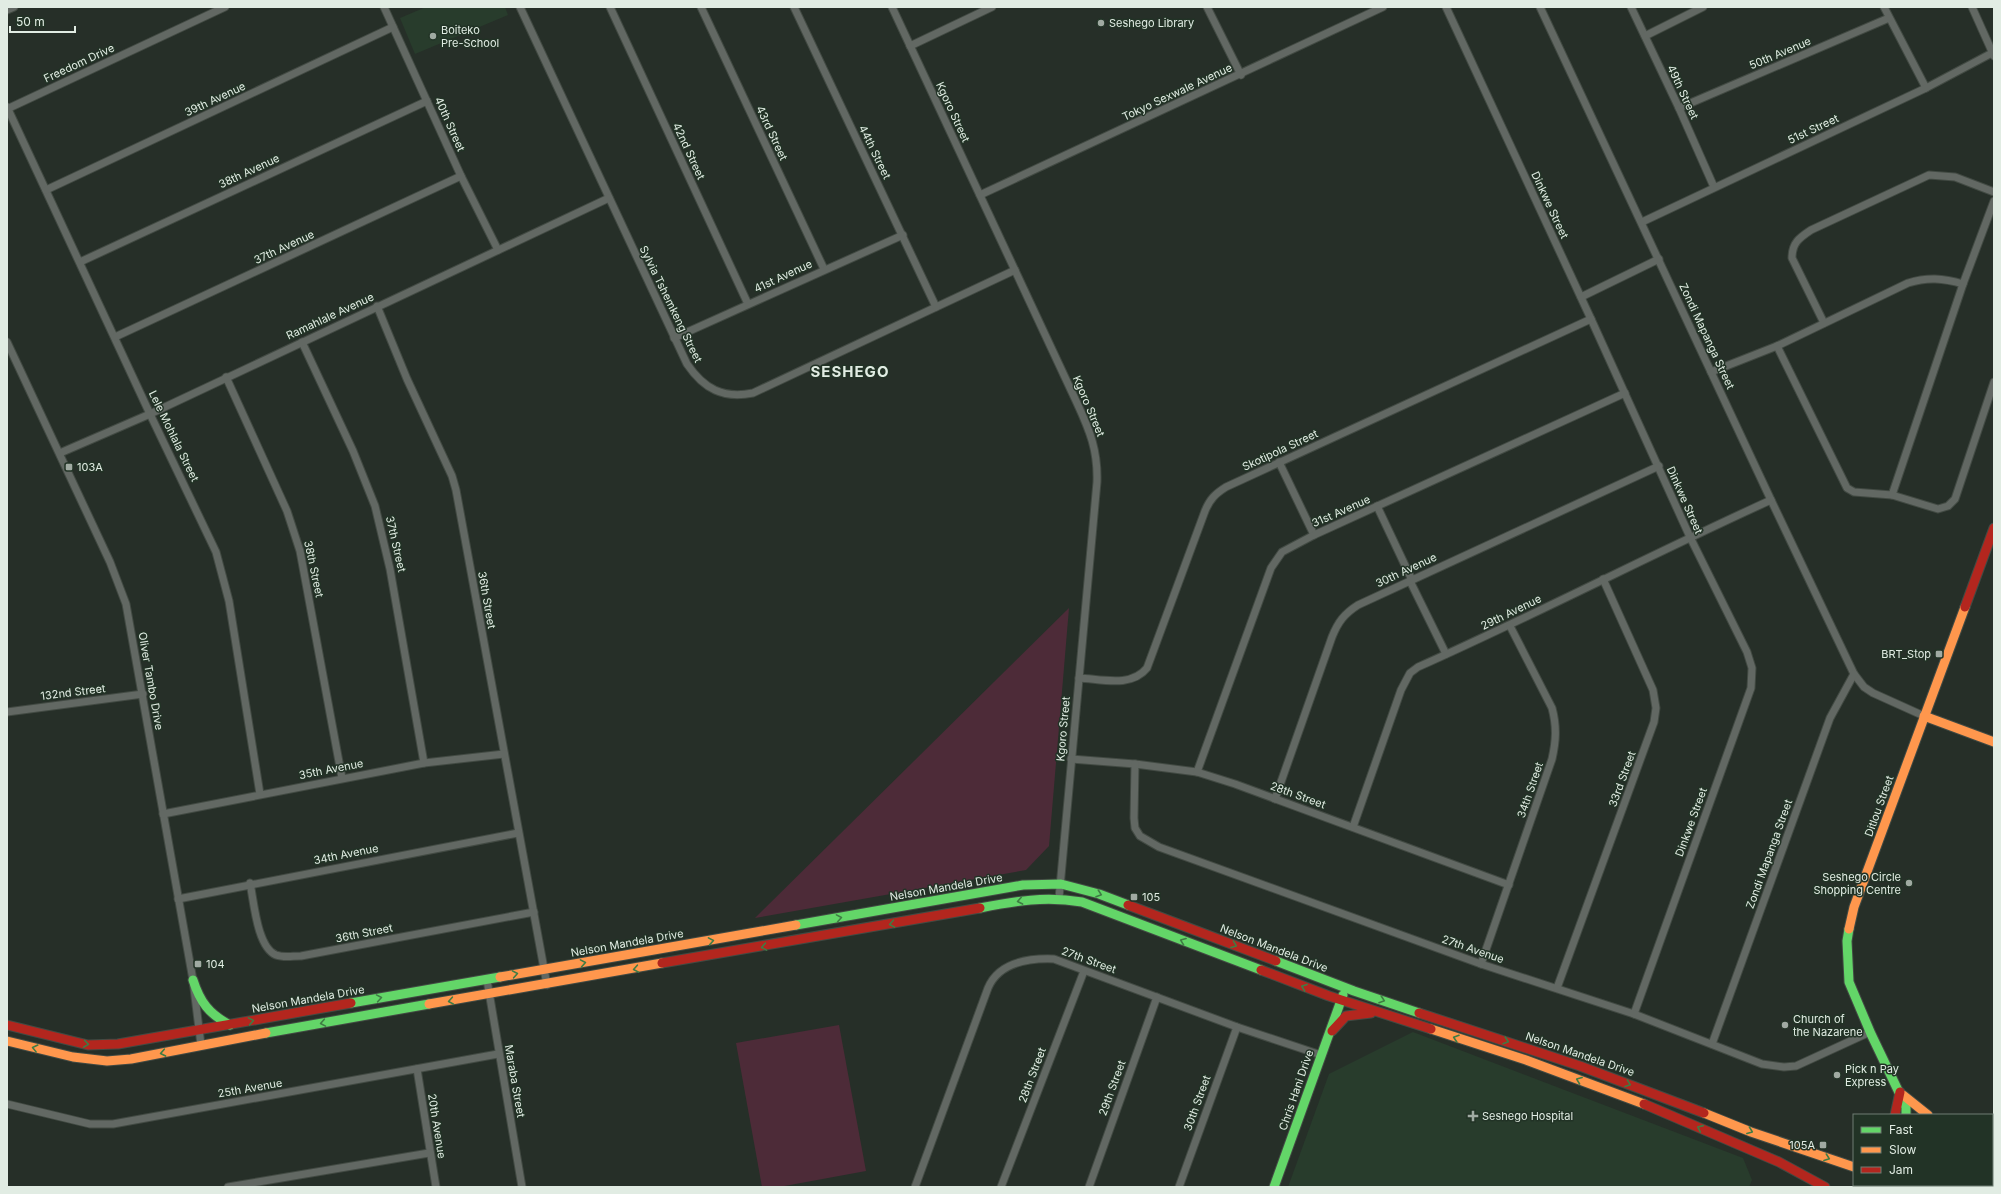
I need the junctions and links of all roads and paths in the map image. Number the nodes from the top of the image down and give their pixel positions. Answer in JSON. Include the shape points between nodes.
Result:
{"nodes":[{"id":1,"x":14,"y":7,"type":"edge"},
{"id":2,"x":225,"y":7,"type":"edge"},
{"id":3,"x":384,"y":7,"type":"edge"},
{"id":4,"x":520,"y":7,"type":"edge"},
{"id":5,"x":610,"y":7,"type":"edge"},
{"id":6,"x":701,"y":7,"type":"edge"},
{"id":7,"x":794,"y":7,"type":"edge"},
{"id":8,"x":892,"y":7,"type":"edge"},
{"id":9,"x":991,"y":7,"type":"edge"},
{"id":10,"x":1207,"y":7,"type":"edge"},
{"id":11,"x":1383,"y":7,"type":"edge"},
{"id":12,"x":1446,"y":7,"type":"edge"},
{"id":13,"x":1540,"y":7,"type":"edge"},
{"id":14,"x":1631,"y":7,"type":"edge"},
{"id":15,"x":1703,"y":7,"type":"edge"},
{"id":16,"x":1884,"y":7,"type":"edge"},
{"id":17,"x":1972,"y":7,"type":"edge"},
{"id":18,"x":7,"y":10,"type":"edge"},
{"id":19,"x":1889,"y":18,"type":"junction"},
{"id":20,"x":393,"y":28,"type":"junction"},
{"id":21,"x":1645,"y":36,"type":"junction"},
{"id":22,"x":910,"y":46,"type":"junction"},
{"id":23,"x":1993,"y":55,"type":"edge"},
{"id":24,"x":1240,"y":75,"type":"junction"},
{"id":25,"x":1926,"y":88,"type":"junction"},
{"id":26,"x":427,"y":101,"type":"junction"},
{"id":27,"x":7,"y":108,"type":"edge"},
{"id":28,"x":1679,"y":108,"type":"junction"},
{"id":29,"x":461,"y":176,"type":"junction"},
{"id":30,"x":1714,"y":187,"type":"junction"},
{"id":31,"x":46,"y":190,"type":"junction"},
{"id":32,"x":1994,"y":192,"type":"edge"},
{"id":33,"x":980,"y":195,"type":"junction"},
{"id":34,"x":608,"y":198,"type":"junction"},
{"id":35,"x":1994,"y":201,"type":"edge"},
{"id":36,"x":1642,"y":222,"type":"junction"},
{"id":37,"x":903,"y":235,"type":"junction"},
{"id":38,"x":498,"y":250,"type":"junction"},
{"id":39,"x":1659,"y":260,"type":"junction"},
{"id":40,"x":80,"y":262,"type":"junction"},
{"id":41,"x":824,"y":269,"type":"junction"},
{"id":42,"x":1015,"y":270,"type":"junction"},
{"id":43,"x":1963,"y":284,"type":"junction"},
{"id":44,"x":1581,"y":297,"type":"junction"},
{"id":45,"x":748,"y":304,"type":"junction"},
{"id":46,"x":377,"y":306,"type":"junction"},
{"id":47,"x":936,"y":307,"type":"junction"},
{"id":48,"x":1591,"y":319,"type":"junction"},
{"id":49,"x":1824,"y":323,"type":"junction"},
{"id":50,"x":115,"y":337,"type":"junction"},
{"id":51,"x":674,"y":338,"type":"junction"},
{"id":52,"x":7,"y":342,"type":"edge"},
{"id":53,"x":302,"y":342,"type":"junction"},
{"id":54,"x":1777,"y":346,"type":"junction"},
{"id":55,"x":1711,"y":372,"type":"junction"},
{"id":56,"x":226,"y":377,"type":"junction"},
{"id":57,"x":1994,"y":382,"type":"edge"},
{"id":58,"x":1625,"y":393,"type":"junction"},
{"id":59,"x":150,"y":414,"type":"junction"},
{"id":60,"x":60,"y":453,"type":"junction"},
{"id":61,"x":1280,"y":462,"type":"junction"},
{"id":62,"x":1659,"y":466,"type":"junction"},
{"id":63,"x":1892,"y":495,"type":"junction"},
{"id":64,"x":1771,"y":500,"type":"junction"},
{"id":65,"x":1377,"y":506,"type":"junction"},
{"id":66,"x":1994,"y":528,"type":"edge"},
{"id":67,"x":1314,"y":535,"type":"junction"},
{"id":68,"x":1690,"y":537,"type":"junction"},
{"id":69,"x":1603,"y":579,"type":"junction"},
{"id":70,"x":1411,"y":580,"type":"junction"},
{"id":71,"x":1510,"y":626,"type":"junction"},
{"id":72,"x":1446,"y":654,"type":"junction"},
{"id":73,"x":1854,"y":674,"type":"junction"},
{"id":74,"x":1078,"y":678,"type":"junction"},
{"id":75,"x":143,"y":694,"type":"junction"},
{"id":76,"x":7,"y":712,"type":"edge"},
{"id":77,"x":1924,"y":716,"type":"junction"},
{"id":78,"x":1994,"y":742,"type":"edge"},
{"id":79,"x":504,"y":754,"type":"junction"},
{"id":80,"x":1071,"y":759,"type":"junction"},
{"id":81,"x":424,"y":763,"type":"junction"},
{"id":82,"x":1135,"y":764,"type":"junction"},
{"id":83,"x":1198,"y":772,"type":"junction"},
{"id":84,"x":342,"y":778,"type":"junction"},
{"id":85,"x":260,"y":794,"type":"junction"},
{"id":86,"x":1275,"y":799,"type":"junction"},
{"id":87,"x":163,"y":814,"type":"junction"},
{"id":88,"x":1353,"y":827,"type":"junction"},
{"id":89,"x":518,"y":833,"type":"junction"},
{"id":90,"x":250,"y":883,"type":"junction"},
{"id":91,"x":1061,"y":884,"type":"junction"},
{"id":92,"x":1509,"y":885,"type":"junction"},
{"id":93,"x":1059,"y":898,"type":"junction"},
{"id":94,"x":178,"y":899,"type":"junction"},
{"id":95,"x":534,"y":912,"type":"junction"},
{"id":96,"x":1481,"y":964,"type":"junction"},
{"id":97,"x":544,"y":969,"type":"junction"},
{"id":98,"x":1084,"y":970,"type":"junction"},
{"id":99,"x":193,"y":980,"type":"junction"},
{"id":100,"x":486,"y":980,"type":"junction"},
{"id":101,"x":547,"y":985,"type":"junction"},
{"id":102,"x":1346,"y":987,"type":"junction"},
{"id":103,"x":1557,"y":988,"type":"junction"},
{"id":104,"x":489,"y":995,"type":"junction"},
{"id":105,"x":1157,"y":997,"type":"junction"},
{"id":106,"x":1341,"y":1000,"type":"junction"},
{"id":107,"x":1379,"y":1013,"type":"junction"},
{"id":108,"x":1634,"y":1014,"type":"junction"},
{"id":109,"x":7,"y":1025,"type":"edge"},
{"id":110,"x":230,"y":1025,"type":"junction"},
{"id":111,"x":1237,"y":1027,"type":"junction"},
{"id":112,"x":199,"y":1030,"type":"junction"},
{"id":113,"x":1870,"y":1032,"type":"junction"},
{"id":114,"x":7,"y":1041,"type":"edge"},
{"id":115,"x":1325,"y":1042,"type":"junction"},
{"id":116,"x":1712,"y":1044,"type":"junction"},
{"id":117,"x":201,"y":1046,"type":"junction"},
{"id":118,"x":498,"y":1054,"type":"junction"},
{"id":119,"x":1321,"y":1055,"type":"junction"},
{"id":120,"x":417,"y":1069,"type":"junction"},
{"id":121,"x":1900,"y":1092,"type":"junction"},
{"id":122,"x":7,"y":1104,"type":"edge"},
{"id":123,"x":1894,"y":1114,"type":"edge"},
{"id":124,"x":1906,"y":1114,"type":"edge"},
{"id":125,"x":1927,"y":1114,"type":"edge"},
{"id":126,"x":429,"y":1153,"type":"junction"},
{"id":127,"x":1853,"y":1167,"type":"edge"},
{"id":128,"x":228,"y":1187,"type":"edge"},
{"id":129,"x":436,"y":1187,"type":"edge"},
{"id":130,"x":522,"y":1187,"type":"edge"},
{"id":131,"x":916,"y":1187,"type":"edge"},
{"id":132,"x":1001,"y":1187,"type":"edge"},
{"id":133,"x":1089,"y":1187,"type":"edge"},
{"id":134,"x":1179,"y":1187,"type":"edge"},
{"id":135,"x":1274,"y":1187,"type":"edge"},
{"id":136,"x":1825,"y":1187,"type":"edge"}],
"edges":[{"from":1,"to":18,"type":"street"},
{"from":2,"to":27,"type":"street","name":"Freedom Drive"},
{"from":3,"to":20,"type":"street","name":"40th Street"},
{"from":4,"to":34,"type":"street","name":"Sylvia Tshemkeng Street"},
{"from":5,"to":45,"type":"street","name":"42nd Street"},
{"from":6,"to":41,"type":"street","name":"43rd Street"},
{"from":7,"to":37,"type":"street","name":"44th Street"},
{"from":8,"to":22,"type":"street","name":"Kgoro Street"},
{"from":9,"to":22,"type":"street"},
{"from":10,"to":24,"type":"street"},
{"from":11,"to":24,"type":"street","name":"Tokyo Sexwale Avenue"},
{"from":12,"to":44,"type":"street","name":"Dinkwe Street"},
{"from":13,"to":36,"type":"street","name":"Zondi Mapanga Street"},
{"from":14,"to":21,"type":"street","name":"49th Street"},
{"from":15,"to":21,"type":"street"},
{"from":16,"to":19,"type":"street"},
{"from":17,"to":23,"type":"street"},
{"from":19,"to":25,"type":"street"},
{"from":19,"to":28,"type":"street","name":"50th Avenue"},
{"from":20,"to":26,"type":"street","name":"40th Street"},
{"from":20,"to":31,"type":"street","name":"39th Avenue"},
{"from":21,"to":28,"type":"street","name":"49th Street"},
{"from":22,"to":33,"type":"street","name":"Kgoro Street"},
{"from":23,"to":25,"type":"street","name":"51st Street"},
{"from":24,"to":33,"type":"street","name":"Tokyo Sexwale Avenue"},
{"from":25,"to":30,"type":"street","name":"51st Street"},
{"from":26,"to":29,"type":"street","name":"40th Street"},
{"from":26,"to":40,"type":"street","name":"38th Avenue"},
{"from":27,"to":31,"type":"street","name":"Lele Mohlala Street"},
{"from":28,"to":30,"type":"street","name":"49th Street"},
{"from":29,"to":38,"type":"street","name":"40th Street"},
{"from":29,"to":50,"type":"street","name":"37th Avenue"},
{"from":30,"to":36,"type":"street","name":"51st Street"},
{"from":31,"to":40,"type":"street","name":"Lele Mohlala Street"},
{"from":32,"to":49,"type":"street","via":[[1955,177],[1929,175],[1798,238],[1792,248],[1792,258]]},
{"from":33,"to":42,"type":"street","name":"Kgoro Street"},
{"from":34,"to":38,"type":"street","name":"Ramahlale Avenue"},
{"from":34,"to":51,"type":"street","name":"Sylvia Tshemkeng Street"},
{"from":35,"to":43,"type":"street"},
{"from":36,"to":39,"type":"street","name":"Zondi Mapanga Street"},
{"from":37,"to":41,"type":"street","name":"41st Avenue"},
{"from":37,"to":47,"type":"street","name":"44th Street"},
{"from":38,"to":46,"type":"street","name":"Ramahlale Avenue"},
{"from":39,"to":44,"type":"street"},
{"from":39,"to":55,"type":"street","name":"Zondi Mapanga Street"},
{"from":40,"to":50,"type":"street","name":"Lele Mohlala Street"},
{"from":41,"to":45,"type":"street","name":"41st Avenue"},
{"from":42,"to":47,"type":"street","name":"Sylvia Tshemkeng Street"},
{"from":42,"to":74,"type":"street","name":"Kgoro Street","via":[[1077,403],[1096,455],[1097,482]]},
{"from":43,"to":49,"type":"street","via":[[1922,278]]},
{"from":43,"to":63,"type":"street"},
{"from":44,"to":48,"type":"street","name":"Dinkwe Street"},
{"from":45,"to":51,"type":"street","name":"41st Avenue"},
{"from":46,"to":53,"type":"street","name":"Ramahlale Avenue"},
{"from":46,"to":79,"type":"street","name":"36th Street","via":[[456,490]]},
{"from":47,"to":51,"type":"street","name":"Sylvia Tshemkeng Street","via":[[753,393],[742,395],[719,393],[696,377]]},
{"from":48,"to":58,"type":"street","name":"Dinkwe Street"},
{"from":48,"to":61,"type":"street","name":"Skotipola Street"},
{"from":49,"to":54,"type":"street"},
{"from":50,"to":59,"type":"street","name":"Lele Mohlala Street"},
{"from":52,"to":60,"type":"street","name":"Oliver Tambo Drive"},
{"from":53,"to":56,"type":"street","name":"Ramahlale Avenue"},
{"from":53,"to":81,"type":"street","name":"37th Street","via":[[353,451],[375,506],[392,575]]},
{"from":54,"to":55,"type":"street"},
{"from":54,"to":63,"type":"street","via":[[1847,488],[1854,492]]},
{"from":55,"to":64,"type":"street","name":"Zondi Mapanga Street"},
{"from":56,"to":59,"type":"street","name":"Ramahlale Avenue"},
{"from":56,"to":84,"type":"street","name":"38th Street","via":[[295,532]]},
{"from":57,"to":63,"type":"street","via":[[1952,503],[1944,509],[1938,509]]},
{"from":58,"to":62,"type":"street","name":"Dinkwe Street"},
{"from":58,"to":65,"type":"street","name":"31st Avenue"},
{"from":59,"to":60,"type":"street","name":"Ramahlale Avenue"},
{"from":59,"to":85,"type":"street","name":"Lele Mohlala Street","via":[[216,552],[230,608]]},
{"from":60,"to":75,"type":"street","name":"Oliver Tambo Drive","via":[[122,589]]},
{"from":61,"to":67,"type":"street"},
{"from":61,"to":74,"type":"street","name":"Skotipola Street","via":[[1226,487],[1210,500],[1152,659],[1143,673],[1125,681]]},
{"from":62,"to":68,"type":"street","name":"Dinkwe Street"},
{"from":62,"to":70,"type":"street","name":"30th Avenue"},
{"from":64,"to":68,"type":"street","name":"29th Avenue"},
{"from":64,"to":73,"type":"street","name":"Zondi Mapanga Street"},
{"from":65,"to":67,"type":"street","name":"31st Avenue"},
{"from":65,"to":70,"type":"street"},
{"from":66,"to":77,"type":"main road","name":"Ditlou Street"},
{"from":67,"to":83,"type":"street","name":"31st Avenue","via":[[1290,546],[1275,560]]},
{"from":68,"to":69,"type":"street","name":"29th Avenue"},
{"from":68,"to":108,"type":"street","name":"Dinkwe Street","via":[[1747,652],[1752,668],[1751,688]]},
{"from":69,"to":71,"type":"street","name":"29th Avenue"},
{"from":69,"to":103,"type":"street","name":"33rd Street","via":[[1653,690],[1656,708],[1654,722]]},
{"from":70,"to":72,"type":"street"},
{"from":70,"to":86,"type":"street","name":"30th Avenue","via":[[1358,605],[1339,621]]},
{"from":71,"to":72,"type":"street","name":"29th Avenue"},
{"from":71,"to":92,"type":"street","name":"34th Street","via":[[1552,708],[1557,739]]},
{"from":72,"to":88,"type":"street","name":"29th Avenue","via":[[1418,667],[1405,681]]},
{"from":73,"to":77,"type":"street","name":"Zondi Mapanga Street","via":[[1864,687],[1873,693]]},
{"from":73,"to":116,"type":"street","name":"Zondi Mapanga Street","via":[[1830,718]]},
{"from":74,"to":80,"type":"street","name":"Kgoro Street"},
{"from":75,"to":76,"type":"street","name":"132nd Street"},
{"from":75,"to":87,"type":"street","name":"Oliver Tambo Drive"},
{"from":77,"to":78,"type":"main road"},
{"from":77,"to":113,"type":"main road","name":"Ditlou Street","via":[[1850,921],[1847,941],[1849,982]]},
{"from":79,"to":81,"type":"street","name":"35th Avenue"},
{"from":79,"to":89,"type":"street","name":"36th Street"},
{"from":80,"to":82,"type":"street","name":"28th Street"},
{"from":80,"to":91,"type":"street","name":"Kgoro Street"},
{"from":81,"to":84,"type":"street","name":"35th Avenue"},
{"from":82,"to":83,"type":"street","name":"28th Street"},
{"from":82,"to":96,"type":"street","name":"27th Avenue","via":[[1135,828],[1140,836],[1149,842]]},
{"from":83,"to":86,"type":"street","name":"28th Street"},
{"from":84,"to":85,"type":"street","name":"35th Avenue"},
{"from":85,"to":87,"type":"street","name":"35th Avenue"},
{"from":86,"to":88,"type":"street","name":"28th Street"},
{"from":87,"to":94,"type":"street","name":"Oliver Tambo Drive"},
{"from":88,"to":92,"type":"street","name":"28th Street"},
{"from":89,"to":90,"type":"street","name":"34th Avenue"},
{"from":89,"to":95,"type":"street","name":"36th Street"},
{"from":90,"to":94,"type":"street","name":"34th Avenue"},
{"from":90,"to":95,"type":"street","name":"36th Street","via":[[263,944],[275,954],[285,957]]},
{"from":91,"to":93,"type":"street","name":"Kgoro Street"},
{"from":97,"to":91,"type":"main road","name":"Nelson Mandela Drive","one_way":true,"via":[[1023,885]]},
{"from":91,"to":102,"type":"main road","name":"Nelson Mandela Drive","one_way":true,"via":[[1107,897]]},
{"from":92,"to":96,"type":"street","name":"34th Street"},
{"from":93,"to":101,"type":"main road","one_way":true,"via":[[1030,899]]},
{"from":106,"to":93,"type":"main road","one_way":true,"via":[[1082,902]]},
{"from":94,"to":99,"type":"street","name":"Oliver Tambo Drive"},
{"from":95,"to":97,"type":"street","name":"36th Street"},
{"from":96,"to":103,"type":"street","name":"27th Avenue"},
{"from":100,"to":97,"type":"main road","name":"Nelson Mandela Drive","one_way":true},
{"from":97,"to":101,"type":"street","name":"36th Street"},
{"from":98,"to":105,"type":"street","name":"27th Street"},
{"from":98,"to":131,"type":"street","name":"27th Street","via":[[1054,959],[1036,959],[1012,964],[994,976]]},
{"from":98,"to":132,"type":"street","name":"28th Street"},
{"from":99,"to":110,"type":"main road","via":[[204,1008]]},
{"from":99,"to":112,"type":"street","name":"Oliver Tambo Drive"},
{"from":100,"to":104,"type":"street","name":"Maraba Street"},
{"from":110,"to":100,"type":"main road","name":"Nelson Mandela Drive","one_way":true},
{"from":101,"to":104,"type":"main road"},
{"from":102,"to":106,"type":"main road","name":"Chris Hani Drive"},
{"from":102,"to":127,"type":"main road","name":"Nelson Mandela Drive","one_way":true,"via":[[1580,1066],[1751,1132]]},
{"from":103,"to":108,"type":"street","name":"27th Avenue"},
{"from":104,"to":117,"type":"main road","one_way":true},
{"from":104,"to":118,"type":"street","name":"Maraba Street"},
{"from":105,"to":111,"type":"street","name":"27th Street"},
{"from":105,"to":133,"type":"street","name":"29th Street"},
{"from":106,"to":107,"type":"main road"},
{"from":106,"to":115,"type":"main road","name":"Chris Hani Drive"},
{"from":107,"to":115,"type":"main road","via":[[1346,1016]]},
{"from":136,"to":107,"type":"main road","one_way":true,"via":[[1779,1162],[1680,1118],[1526,1060]]},
{"from":108,"to":116,"type":"street","name":"27th Avenue"},
{"from":109,"to":112,"type":"main road","name":"Nelson Mandela Drive","one_way":true,"via":[[75,1042],[104,1046]]},
{"from":110,"to":112,"type":"main road","name":"Nelson Mandela Drive"},
{"from":111,"to":119,"type":"street","name":"27th Street"},
{"from":111,"to":134,"type":"street","name":"30th Street"},
{"from":112,"to":117,"type":"street","name":"Oliver Tambo Drive"},
{"from":113,"to":116,"type":"street","name":"27th Avenue","via":[[1796,1066],[1784,1067],[1762,1064]]},
{"from":113,"to":121,"type":"main road","name":"Ditlou Street"},
{"from":117,"to":114,"type":"main road","one_way":true,"via":[[107,1061],[73,1057]]},
{"from":115,"to":119,"type":"main road","name":"Chris Hani Drive"},
{"from":118,"to":120,"type":"street","name":"25th Avenue"},
{"from":118,"to":130,"type":"street","name":"Maraba Street"},
{"from":119,"to":135,"type":"main road","name":"Chris Hani Drive"},
{"from":120,"to":122,"type":"street","name":"25th Avenue","via":[[104,1124],[75,1121]]},
{"from":120,"to":126,"type":"street","name":"20th Avenue"},
{"from":121,"to":123,"type":"main road"},
{"from":121,"to":124,"type":"main road","name":"Ditlou Street"},
{"from":121,"to":125,"type":"main road"},
{"from":126,"to":128,"type":"street"},
{"from":126,"to":129,"type":"street","name":"20th Avenue"}]}
